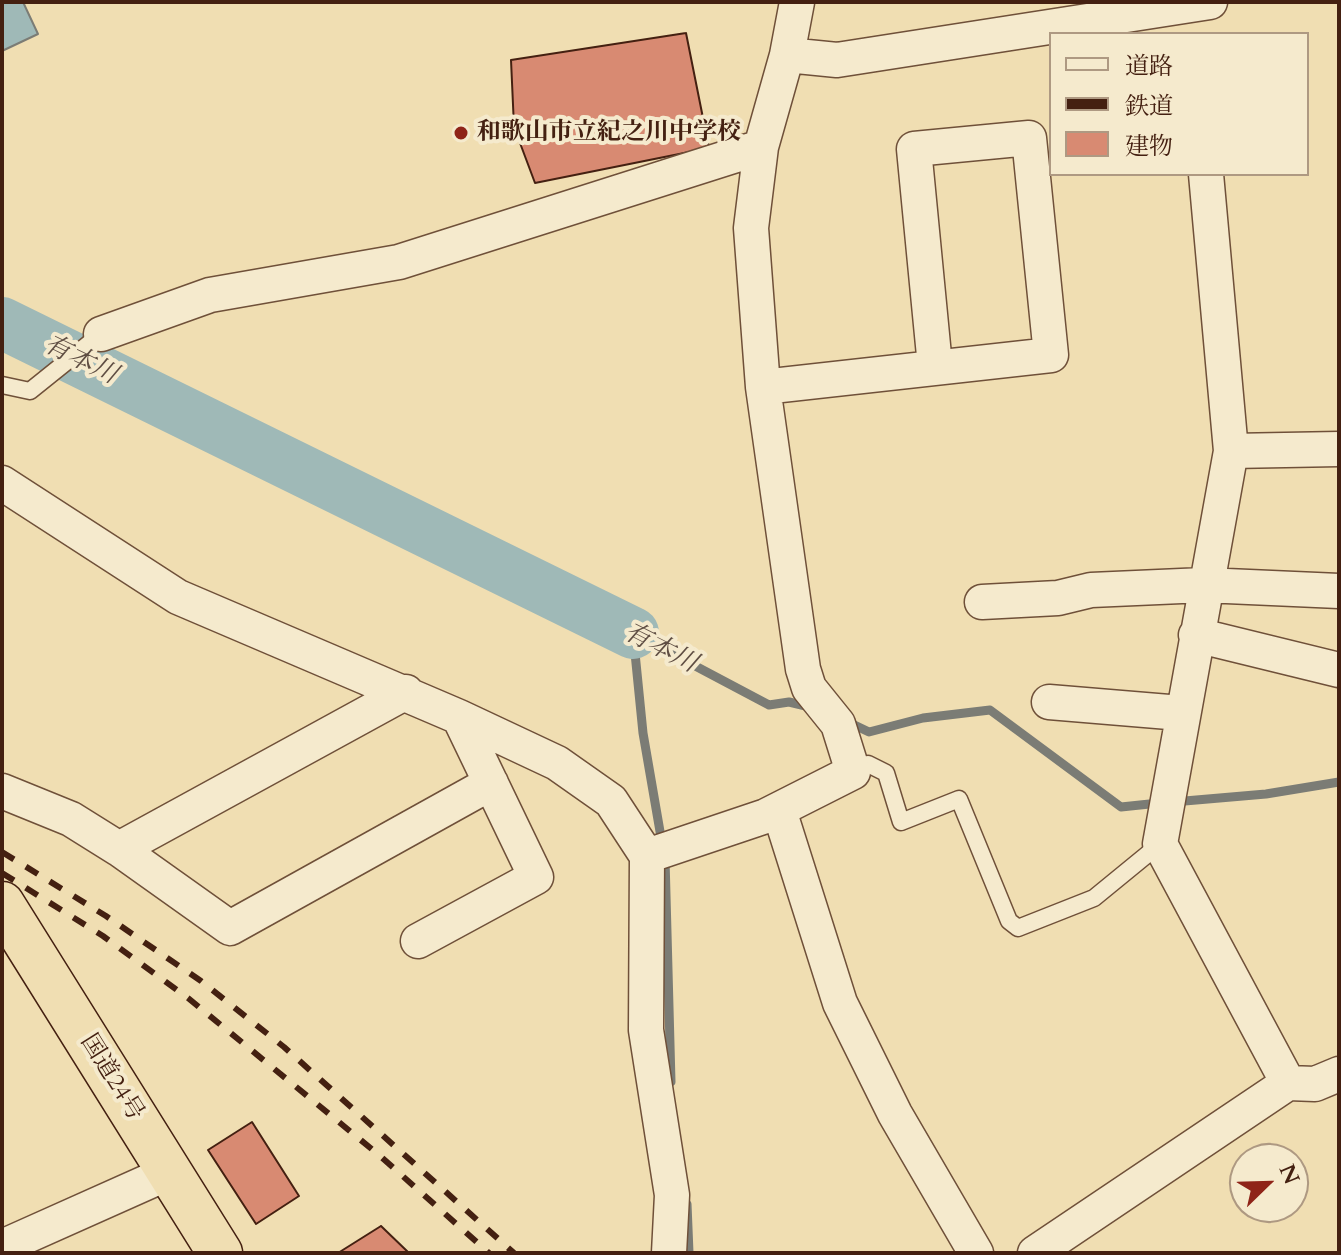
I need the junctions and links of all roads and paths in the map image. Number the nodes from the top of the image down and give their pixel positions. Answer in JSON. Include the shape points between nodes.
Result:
{"nodes":[{"id":1,"x":797,"y":2,"type":"edge"},
{"id":2,"x":1197,"y":11,"type":"edge"},
{"id":3,"x":787,"y":55,"type":"junction"},
{"id":4,"x":761,"y":147,"type":"junction"},
{"id":5,"x":1206,"y":176,"type":"edge"},
{"id":6,"x":101,"y":334,"type":"joint"},
{"id":7,"x":935,"y":366,"type":"junction"},
{"id":8,"x":2,"y":385,"type":"edge"},
{"id":9,"x":763,"y":387,"type":"junction"},
{"id":10,"x":1339,"y":449,"type":"edge"},
{"id":11,"x":1231,"y":451,"type":"junction"},
{"id":12,"x":2,"y":483,"type":"edge"},
{"id":13,"x":1204,"y":585,"type":"junction"},
{"id":14,"x":1339,"y":591,"type":"edge"},
{"id":15,"x":982,"y":602,"type":"dead end"},
{"id":16,"x":1196,"y":635,"type":"junction"},
{"id":17,"x":1339,"y":670,"type":"edge"},
{"id":18,"x":406,"y":692,"type":"junction"},
{"id":19,"x":1049,"y":702,"type":"dead end"},
{"id":20,"x":1181,"y":713,"type":"junction"},
{"id":21,"x":459,"y":717,"type":"junction"},
{"id":22,"x":853,"y":772,"type":"junction"},
{"id":23,"x":491,"y":783,"type":"junction"},
{"id":24,"x":2,"y":791,"type":"edge"},
{"id":25,"x":779,"y":810,"type":"junction"},
{"id":26,"x":1165,"y":816,"type":"junction"},
{"id":27,"x":119,"y":849,"type":"junction"},
{"id":28,"x":647,"y":856,"type":"junction"},
{"id":29,"x":3,"y":907,"type":"edge"},
{"id":30,"x":418,"y":941,"type":"dead end"},
{"id":31,"x":1339,"y":1074,"type":"edge"},
{"id":32,"x":1288,"y":1083,"type":"junction"},
{"id":33,"x":170,"y":1172,"type":"junction"},
{"id":34,"x":2,"y":1247,"type":"edge"},
{"id":35,"x":220,"y":1253,"type":"edge"},
{"id":36,"x":669,"y":1253,"type":"edge"},
{"id":37,"x":976,"y":1253,"type":"edge"},
{"id":38,"x":1035,"y":1253,"type":"edge"}],
"edges":[{"from":1,"to":3,"type":"street"},
{"from":2,"to":3,"type":"street","via":[[837,60]]},
{"from":3,"to":4,"type":"street"},
{"from":4,"to":6,"type":"street","via":[[399,262],[210,295]]},
{"from":4,"to":9,"type":"street","via":[[751,228]]},
{"from":5,"to":11,"type":"street"},
{"from":6,"to":8,"type":"lane","via":[[30,391]]},
{"from":7,"to":7,"type":"street","via":[[1051,355],[1029,138],[914,149]]},
{"from":7,"to":9,"type":"street"},
{"from":9,"to":22,"type":"street","via":[[803,669],[809,688],[838,724]]},
{"from":10,"to":11,"type":"street"},
{"from":11,"to":13,"type":"street"},
{"from":12,"to":18,"type":"street","via":[[178,597]]},
{"from":13,"to":14,"type":"street"},
{"from":13,"to":15,"type":"street"},
{"from":13,"to":16,"type":"street"},
{"from":16,"to":17,"type":"street"},
{"from":16,"to":20,"type":"street"},
{"from":18,"to":21,"type":"street"},
{"from":18,"to":27,"type":"street"},
{"from":19,"to":20,"type":"street"},
{"from":20,"to":26,"type":"street"},
{"from":21,"to":23,"type":"street"},
{"from":21,"to":28,"type":"street","via":[[557,763],[611,801]]},
{"from":22,"to":25,"type":"street"},
{"from":22,"to":26,"type":"lane","via":[[868,764],[886,773],[901,822],[959,799],[1009,921],[1018,928],[1094,898]]},
{"from":23,"to":27,"type":"street","via":[[230,928]]},
{"from":23,"to":30,"type":"street","via":[[536,877]]},
{"from":24,"to":27,"type":"street","via":[[71,819]]},
{"from":25,"to":28,"type":"street"},
{"from":25,"to":37,"type":"street","via":[[840,1003],[895,1114]]},
{"from":26,"to":32,"type":"street"},
{"from":28,"to":36,"type":"street","via":[[646,1030],[672,1195]]},
{"from":29,"to":33,"type":"highway","name":"国道24号"},
{"from":31,"to":32,"type":"street","via":[[1315,1084]]},
{"from":32,"to":38,"type":"street"},
{"from":33,"to":34,"type":"street"},
{"from":33,"to":35,"type":"highway","name":"国道24号"}]}
